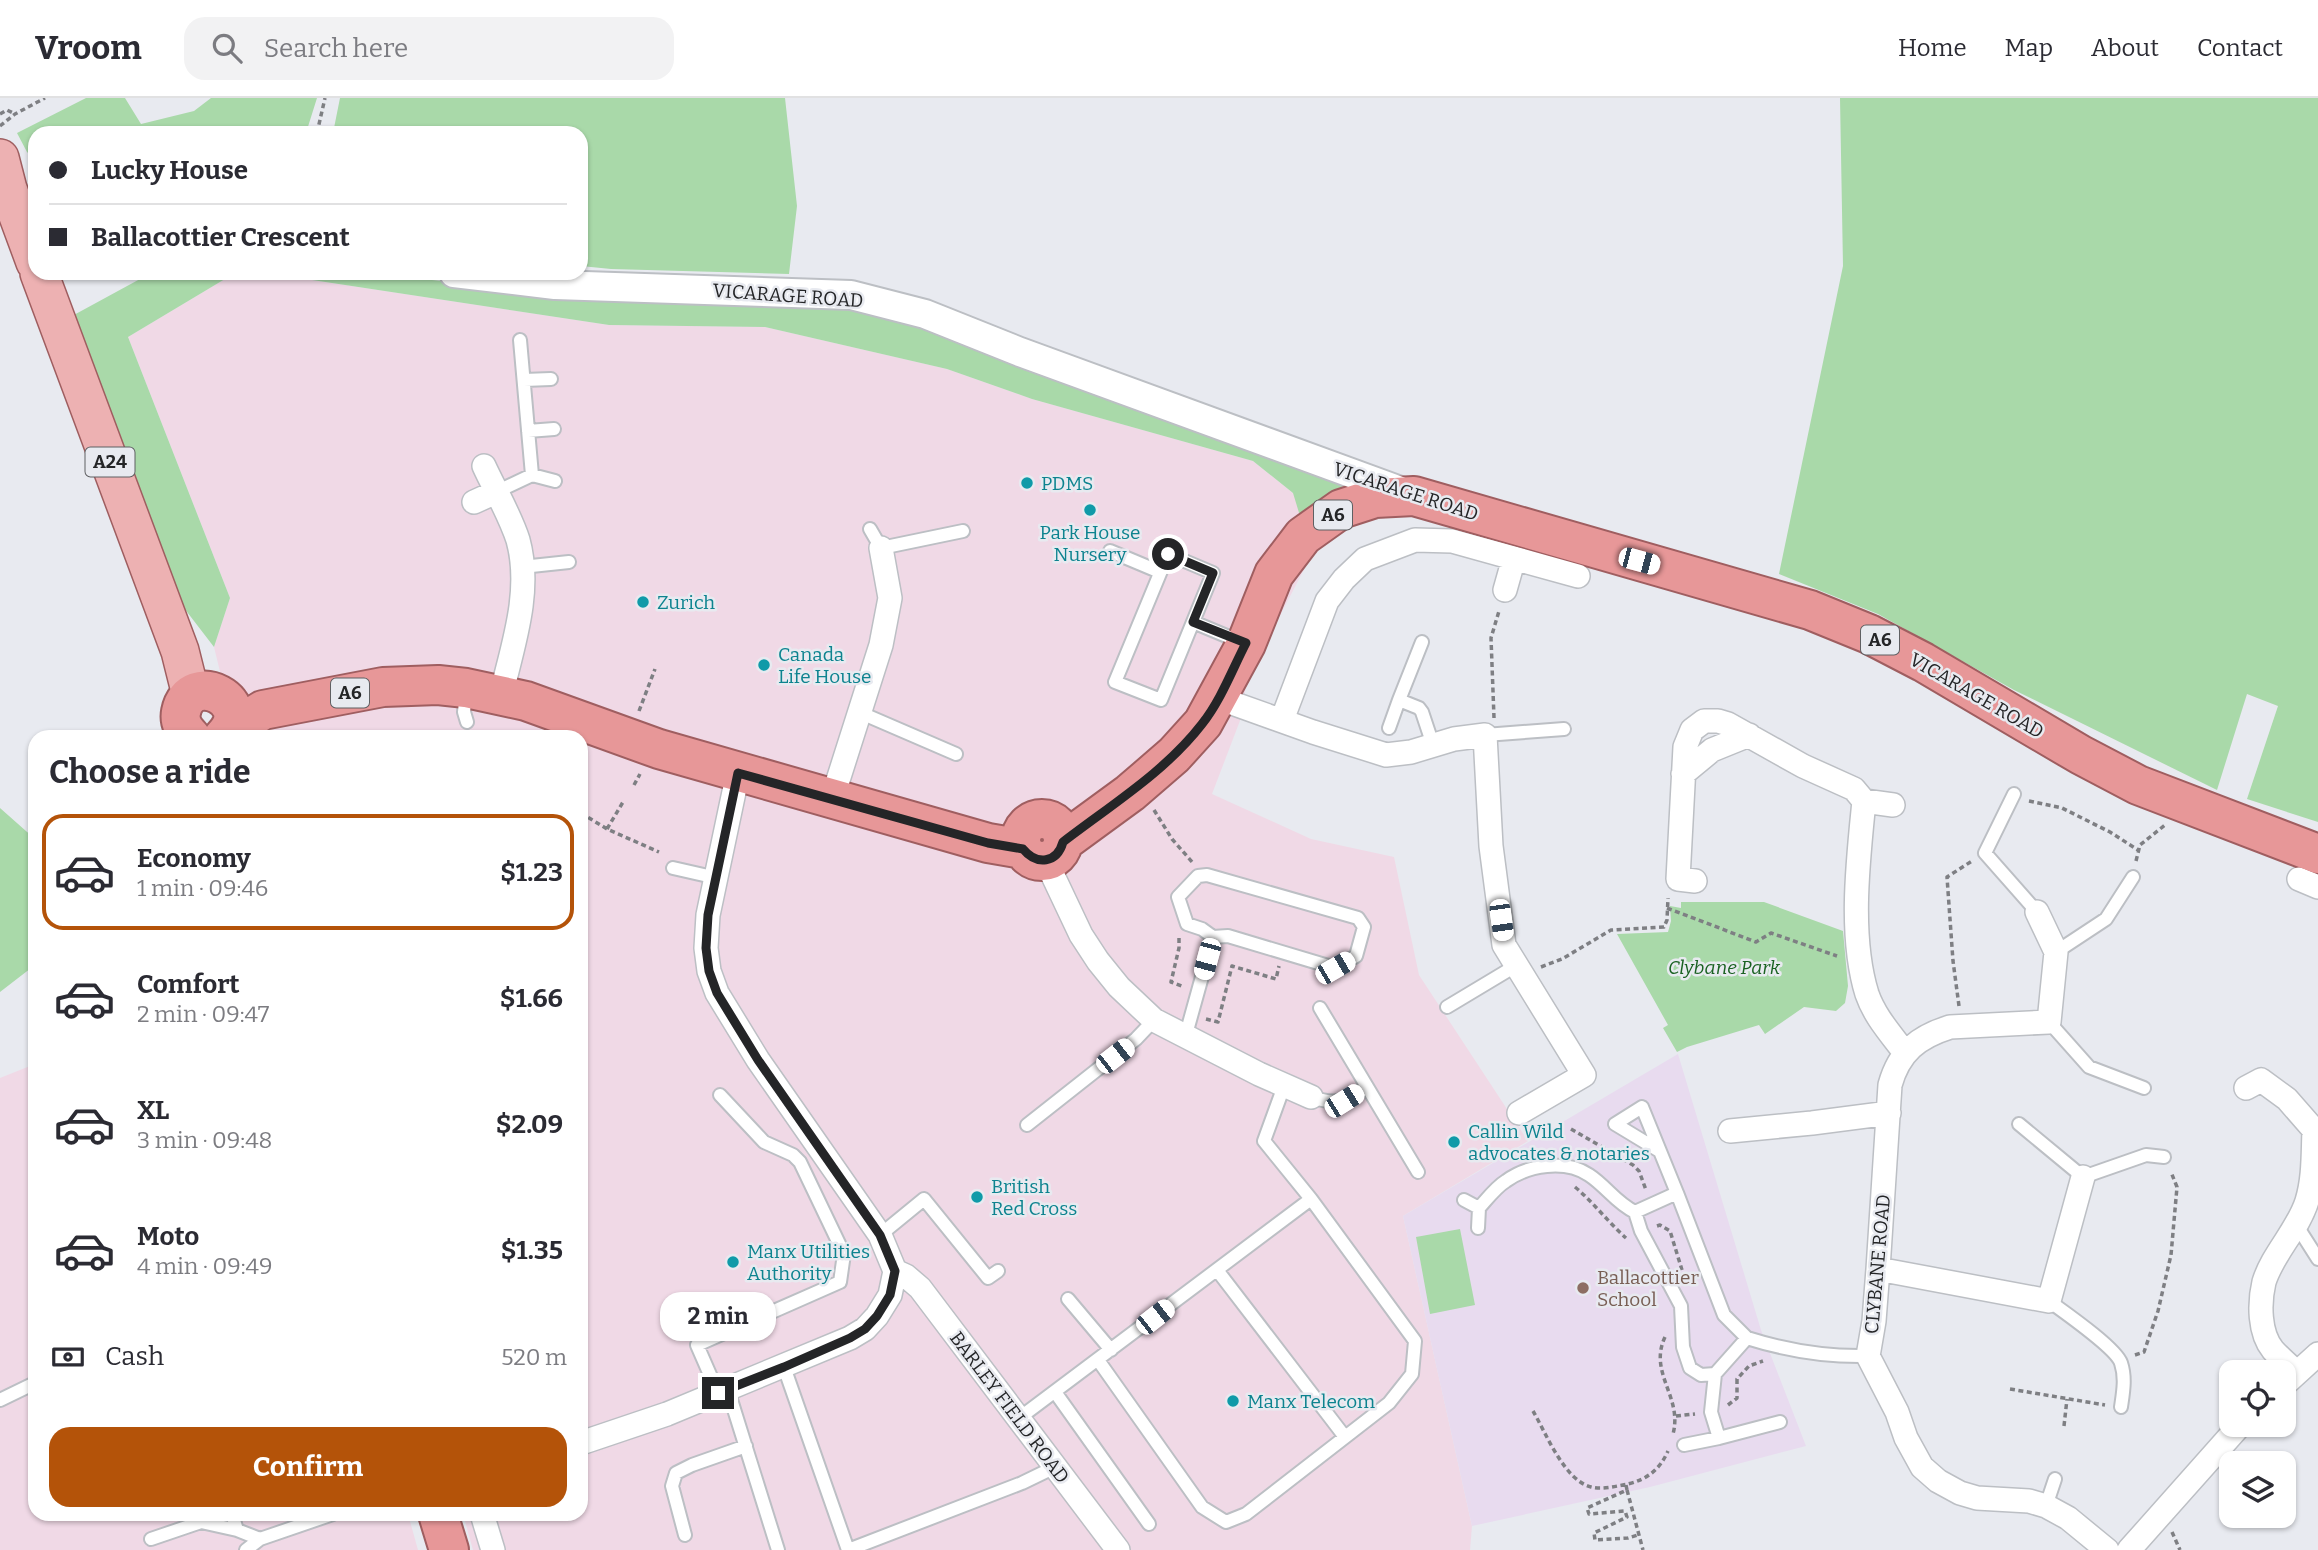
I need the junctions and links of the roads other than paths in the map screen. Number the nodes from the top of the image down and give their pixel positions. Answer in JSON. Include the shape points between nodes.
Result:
{"nodes":[{"id":1,"x":11,"y":183,"type":"edge"},
{"id":2,"x":28,"y":239,"type":"edge"},
{"id":3,"x":42,"y":280,"type":"edge"},
{"id":4,"x":513,"y":280,"type":"edge"},
{"id":5,"x":520,"y":340,"type":"dead end"},
{"id":6,"x":551,"y":379,"type":"dead end"},
{"id":7,"x":524,"y":380,"type":"junction"},
{"id":8,"x":554,"y":429,"type":"dead end"},
{"id":9,"x":528,"y":430,"type":"junction"},
{"id":10,"x":484,"y":466,"type":"dead end"},
{"id":11,"x":532,"y":475,"type":"junction"},
{"id":12,"x":555,"y":481,"type":"dead end"},
{"id":13,"x":496,"y":492,"type":"junction"},
{"id":14,"x":1414,"y":496,"type":"junction"},
{"id":15,"x":474,"y":502,"type":"dead end"},
{"id":16,"x":963,"y":531,"type":"dead end"},
{"id":17,"x":876,"y":538,"type":"joint"},
{"id":18,"x":1110,"y":551,"type":"dead end"},
{"id":19,"x":1514,"y":558,"type":"junction"},
{"id":20,"x":569,"y":562,"type":"dead end"},
{"id":21,"x":522,"y":567,"type":"junction"},
{"id":22,"x":1160,"y":572,"type":"junction"},
{"id":23,"x":1578,"y":576,"type":"dead end"},
{"id":24,"x":1505,"y":590,"type":"road end"},
{"id":25,"x":1193,"y":622,"type":"junction"},
{"id":26,"x":1422,"y":642,"type":"dead end"},
{"id":27,"x":1246,"y":643,"type":"junction"},
{"id":28,"x":1218,"y":698,"type":"junction"},
{"id":29,"x":1399,"y":700,"type":"junction"},
{"id":30,"x":478,"y":702,"type":"junction"},
{"id":31,"x":224,"y":711,"type":"edge"},
{"id":32,"x":861,"y":713,"type":"junction"},
{"id":33,"x":1282,"y":720,"type":"junction"},
{"id":34,"x":1389,"y":728,"type":"dead end"},
{"id":35,"x":1490,"y":729,"type":"junction"},
{"id":36,"x":1564,"y":729,"type":"dead end"},
{"id":37,"x":185,"y":730,"type":"edge"},
{"id":38,"x":1433,"y":745,"type":"junction"},
{"id":39,"x":956,"y":754,"type":"dead end"},
{"id":40,"x":738,"y":773,"type":"junction"},
{"id":41,"x":2014,"y":794,"type":"road end"},
{"id":42,"x":832,"y":799,"type":"junction"},
{"id":43,"x":1864,"y":801,"type":"junction"},
{"id":44,"x":1893,"y":805,"type":"dead end"},
{"id":45,"x":1045,"y":847,"type":"junction"},
{"id":46,"x":673,"y":868,"type":"dead end"},
{"id":47,"x":2312,"y":873,"type":"edge"},
{"id":48,"x":2133,"y":877,"type":"road end"},
{"id":49,"x":716,"y":878,"type":"junction"},
{"id":50,"x":1686,"y":880,"type":"road end"},
{"id":51,"x":2037,"y":912,"type":"joint"},
{"id":52,"x":1213,"y":937,"type":"junction"},
{"id":53,"x":2056,"y":952,"type":"junction"},
{"id":54,"x":1520,"y":970,"type":"junction"},
{"id":55,"x":1447,"y":1007,"type":"dead end"},
{"id":56,"x":1320,"y":1008,"type":"dead end"},
{"id":57,"x":1154,"y":1020,"type":"junction"},
{"id":58,"x":2049,"y":1022,"type":"junction"},
{"id":59,"x":1194,"y":1034,"type":"junction"},
{"id":60,"x":1905,"y":1053,"type":"junction"},
{"id":61,"x":2258,"y":1079,"type":"dead end"},
{"id":62,"x":1284,"y":1086,"type":"junction"},
{"id":63,"x":1367,"y":1087,"type":"junction"},
{"id":64,"x":2144,"y":1088,"type":"dead end"},
{"id":65,"x":720,"y":1095,"type":"dead end"},
{"id":66,"x":1311,"y":1097,"type":"joint"},
{"id":67,"x":1889,"y":1112,"type":"junction"},
{"id":68,"x":1519,"y":1113,"type":"dead end"},
{"id":69,"x":2019,"y":1124,"type":"dead end"},
{"id":70,"x":1027,"y":1125,"type":"dead end"},
{"id":71,"x":2316,"y":1129,"type":"edge"},
{"id":72,"x":1730,"y":1130,"type":"dead end"},
{"id":73,"x":1658,"y":1150,"type":"dead end"},
{"id":74,"x":2164,"y":1157,"type":"road end"},
{"id":75,"x":1418,"y":1172,"type":"dead end"},
{"id":76,"x":2083,"y":1177,"type":"junction"},
{"id":77,"x":1677,"y":1193,"type":"junction"},
{"id":78,"x":1311,"y":1199,"type":"junction"},
{"id":79,"x":1464,"y":1200,"type":"dead end"},
{"id":80,"x":1479,"y":1208,"type":"junction"},
{"id":81,"x":1634,"y":1212,"type":"junction"},
{"id":82,"x":2297,"y":1226,"type":"junction"},
{"id":83,"x":1478,"y":1228,"type":"dead end"},
{"id":84,"x":880,"y":1235,"type":"junction"},
{"id":85,"x":2318,"y":1259,"type":"edge"},
{"id":86,"x":1878,"y":1269,"type":"junction"},
{"id":87,"x":1217,"y":1270,"type":"junction"},
{"id":88,"x":895,"y":1271,"type":"junction"},
{"id":89,"x":998,"y":1271,"type":"dead end"},
{"id":90,"x":1068,"y":1299,"type":"dead end"},
{"id":91,"x":2049,"y":1301,"type":"junction"},
{"id":92,"x":1747,"y":1338,"type":"junction"},
{"id":93,"x":1111,"y":1350,"type":"junction"},
{"id":94,"x":2318,"y":1354,"type":"edge"},
{"id":95,"x":1868,"y":1356,"type":"junction"},
{"id":96,"x":1098,"y":1360,"type":"junction"},
{"id":97,"x":2279,"y":1360,"type":"edge"},
{"id":98,"x":784,"y":1367,"type":"junction"},
{"id":99,"x":1715,"y":1374,"type":"junction"},
{"id":100,"x":2296,"y":1374,"type":"edge"},
{"id":101,"x":28,"y":1386,"type":"edge"},
{"id":102,"x":723,"y":1391,"type":"junction"},
{"id":103,"x":1055,"y":1392,"type":"junction"},
{"id":104,"x":0,"y":1400,"type":"edge"},
{"id":105,"x":2121,"y":1408,"type":"road end"},
{"id":106,"x":1018,"y":1419,"type":"junction"},
{"id":107,"x":1780,"y":1422,"type":"dead end"},
{"id":108,"x":1346,"y":1437,"type":"junction"},
{"id":109,"x":2229,"y":1437,"type":"edge"},
{"id":110,"x":1719,"y":1438,"type":"junction"},
{"id":111,"x":588,"y":1441,"type":"edge"},
{"id":112,"x":1684,"y":1445,"type":"dead end"},
{"id":113,"x":746,"y":1446,"type":"junction"},
{"id":114,"x":1055,"y":1467,"type":"junction"},
{"id":115,"x":2055,"y":1479,"type":"dead end"},
{"id":116,"x":2046,"y":1506,"type":"junction"},
{"id":117,"x":234,"y":1521,"type":"edge"},
{"id":118,"x":313,"y":1521,"type":"edge"},
{"id":119,"x":441,"y":1521,"type":"edge"},
{"id":120,"x":484,"y":1521,"type":"edge"},
{"id":121,"x":1149,"y":1524,"type":"dead end"},
{"id":122,"x":237,"y":1530,"type":"junction"},
{"id":123,"x":685,"y":1535,"type":"dead end"},
{"id":124,"x":151,"y":1539,"type":"dead end"},
{"id":125,"x":260,"y":1539,"type":"junction"},
{"id":126,"x":246,"y":1550,"type":"edge"},
{"id":127,"x":449,"y":1550,"type":"edge"},
{"id":128,"x":493,"y":1550,"type":"edge"},
{"id":129,"x":778,"y":1550,"type":"edge"},
{"id":130,"x":1118,"y":1550,"type":"edge"},
{"id":131,"x":2107,"y":1550,"type":"edge"},
{"id":132,"x":2129,"y":1550,"type":"edge"}],
"edges":[{"from":1,"to":2,"type":"main road"},
{"from":3,"to":31,"type":"main road","number":"A24","via":[[180,650]]},
{"from":4,"to":14,"type":"street","name":"VICARAGE ROAD","via":[[851,295],[925,314]]},
{"from":5,"to":7,"type":"lane"},
{"from":6,"to":7,"type":"lane"},
{"from":7,"to":9,"type":"lane"},
{"from":8,"to":9,"type":"lane"},
{"from":9,"to":11,"type":"lane"},
{"from":10,"to":13,"type":"street"},
{"from":11,"to":12,"type":"lane"},
{"from":11,"to":13,"type":"lane"},
{"from":13,"to":15,"type":"street"},
{"from":13,"to":21,"type":"street","via":[[517,540]]},
{"from":14,"to":27,"type":"highway","number":"A6","via":[[1375,498],[1341,509],[1303,536],[1274,575]]},
{"from":14,"to":47,"type":"highway","name":"VICARAGE ROAD","number":"A6","via":[[1810,610],[1869,634],[2081,755]]},
{"from":16,"to":17,"type":"lane"},
{"from":17,"to":32,"type":"street","via":[[890,598]]},
{"from":18,"to":22,"type":"lane"},
{"from":19,"to":23,"type":"street"},
{"from":19,"to":24,"type":"street"},
{"from":19,"to":33,"type":"street","via":[[1452,541],[1415,540],[1365,559],[1327,601]]},
{"from":20,"to":21,"type":"lane"},
{"from":21,"to":30,"type":"street","via":[[522,610]]},
{"from":22,"to":25,"type":"lane","via":[[1168,554],[1213,573]]},
{"from":22,"to":25,"type":"lane","via":[[1115,682],[1161,700]]},
{"from":25,"to":27,"type":"lane"},
{"from":26,"to":29,"type":"lane"},
{"from":27,"to":28,"type":"highway","number":"A6"},
{"from":28,"to":33,"type":"street"},
{"from":28,"to":45,"type":"highway","number":"A6","via":[[1174,755],[1130,793]]},
{"from":29,"to":34,"type":"lane"},
{"from":29,"to":38,"type":"lane","via":[[1419,708]]},
{"from":30,"to":31,"type":"highway","number":"A6","via":[[438,685],[383,687]]},
{"from":30,"to":40,"type":"highway","number":"A6","via":[[526,701],[659,750]]},
{"from":31,"to":37,"type":"highway","via":[[182,709]]},
{"from":32,"to":39,"type":"lane"},
{"from":32,"to":42,"type":"street"},
{"from":33,"to":38,"type":"street","via":[[1386,755]]},
{"from":35,"to":36,"type":"lane"},
{"from":35,"to":38,"type":"street"},
{"from":35,"to":54,"type":"street","via":[[1491,846],[1504,945]]},
{"from":40,"to":42,"type":"highway","number":"A6"},
{"from":40,"to":49,"type":"street"},
{"from":41,"to":51,"type":"lane","via":[[1985,853]]},
{"from":42,"to":45,"type":"highway","number":"A6"},
{"from":43,"to":44,"type":"street"},
{"from":43,"to":50,"type":"street","via":[[1854,789],[1749,735],[1712,750],[1683,774]]},
{"from":43,"to":60,"type":"street","via":[[1856,879],[1860,959],[1876,1013]]},
{"from":45,"to":57,"type":"street","via":[[1081,935],[1119,987]]},
{"from":46,"to":49,"type":"lane"},
{"from":48,"to":53,"type":"lane","via":[[2106,919]]},
{"from":49,"to":84,"type":"street","via":[[706,948],[717,993]]},
{"from":51,"to":53,"type":"street"},
{"from":52,"to":52,"type":"lane","via":[[1228,936],[1335,968],[1356,956],[1364,927],[1358,918],[1208,875],[1198,876],[1178,897],[1187,924]]},
{"from":52,"to":59,"type":"lane"},
{"from":53,"to":58,"type":"street"},
{"from":54,"to":55,"type":"lane"},
{"from":54,"to":68,"type":"street","via":[[1584,1075]]},
{"from":56,"to":63,"type":"lane"},
{"from":57,"to":59,"type":"street"},
{"from":57,"to":70,"type":"lane"},
{"from":58,"to":60,"type":"street","via":[[1950,1027],[1936,1031]]},
{"from":58,"to":64,"type":"lane","via":[[2089,1067]]},
{"from":59,"to":62,"type":"street"},
{"from":60,"to":67,"type":"street","name":"CLYBANE ROAD","via":[[1895,1065]]},
{"from":61,"to":71,"type":"street","via":[[2287,1099]]},
{"from":62,"to":66,"type":"street"},
{"from":62,"to":78,"type":"lane","via":[[1264,1141]]},
{"from":63,"to":66,"type":"lane","via":[[1344,1101],[1329,1103]]},
{"from":63,"to":75,"type":"lane"},
{"from":65,"to":102,"type":"lane","via":[[764,1142],[800,1162],[844,1254],[839,1282],[697,1345]]},
{"from":67,"to":72,"type":"street"},
{"from":67,"to":86,"type":"street","name":"CLYBANE ROAD"},
{"from":69,"to":76,"type":"lane"},
{"from":71,"to":82,"type":"street","via":[[2313,1169]]},
{"from":73,"to":77,"type":"lane"},
{"from":74,"to":76,"type":"lane","via":[[2146,1155]]},
{"from":76,"to":91,"type":"street"},
{"from":77,"to":81,"type":"lane"},
{"from":77,"to":92,"type":"lane","via":[[1724,1315]]},
{"from":78,"to":87,"type":"lane"},
{"from":78,"to":108,"type":"lane","via":[[1415,1341],[1412,1374],[1390,1403]]},
{"from":79,"to":80,"type":"lane"},
{"from":80,"to":81,"type":"lane","via":[[1506,1180],[1535,1168],[1561,1165],[1586,1173]]},
{"from":80,"to":83,"type":"lane"},
{"from":81,"to":99,"type":"lane","via":[[1681,1306],[1683,1347],[1690,1368],[1701,1375]]},
{"from":82,"to":85,"type":"lane"},
{"from":82,"to":97,"type":"street","via":[[2264,1282],[2264,1334]]},
{"from":84,"to":88,"type":"street"},
{"from":84,"to":89,"type":"lane","via":[[924,1199],[988,1279]]},
{"from":86,"to":91,"type":"street"},
{"from":86,"to":95,"type":"street","name":"CLYBANE ROAD"},
{"from":87,"to":93,"type":"lane"},
{"from":87,"to":108,"type":"lane"},
{"from":88,"to":98,"type":"street","via":[[890,1295],[865,1329]]},
{"from":88,"to":106,"type":"street","name":"BARLEY FIELD ROAD","via":[[920,1288]]},
{"from":90,"to":93,"type":"lane"},
{"from":91,"to":105,"type":"lane","via":[[2120,1360],[2124,1381]]},
{"from":92,"to":95,"type":"lane","via":[[1847,1357]]},
{"from":92,"to":99,"type":"lane"},
{"from":93,"to":96,"type":"lane"},
{"from":94,"to":100,"type":"street"},
{"from":95,"to":116,"type":"street","name":"CLYBANE ROAD","via":[[1922,1467],[1938,1481],[1977,1498]]},
{"from":96,"to":103,"type":"lane"},
{"from":96,"to":108,"type":"lane","via":[[1202,1507],[1226,1522],[1246,1514]]},
{"from":98,"to":102,"type":"street"},
{"from":98,"to":114,"type":"lane","via":[[848,1550]]},
{"from":99,"to":110,"type":"lane","via":[[1711,1412]]},
{"from":101,"to":104,"type":"lane"},
{"from":102,"to":111,"type":"street"},
{"from":102,"to":113,"type":"lane"},
{"from":103,"to":106,"type":"lane"},
{"from":103,"to":121,"type":"lane"},
{"from":106,"to":114,"type":"street","name":"BARLEY FIELD ROAD"},
{"from":107,"to":110,"type":"lane"},
{"from":109,"to":132,"type":"street"},
{"from":110,"to":112,"type":"lane"},
{"from":113,"to":123,"type":"lane","via":[[676,1473],[672,1486]]},
{"from":113,"to":129,"type":"lane"},
{"from":114,"to":130,"type":"street","name":"BARLEY FIELD ROAD"},
{"from":115,"to":116,"type":"lane"},
{"from":116,"to":131,"type":"street","name":"CLYBANE ROAD"},
{"from":117,"to":122,"type":"lane"},
{"from":118,"to":125,"type":"lane"},
{"from":119,"to":127,"type":"highway"},
{"from":120,"to":128,"type":"street"},
{"from":122,"to":124,"type":"lane","via":[[201,1522]]},
{"from":122,"to":125,"type":"lane"},
{"from":125,"to":126,"type":"lane"}]}
